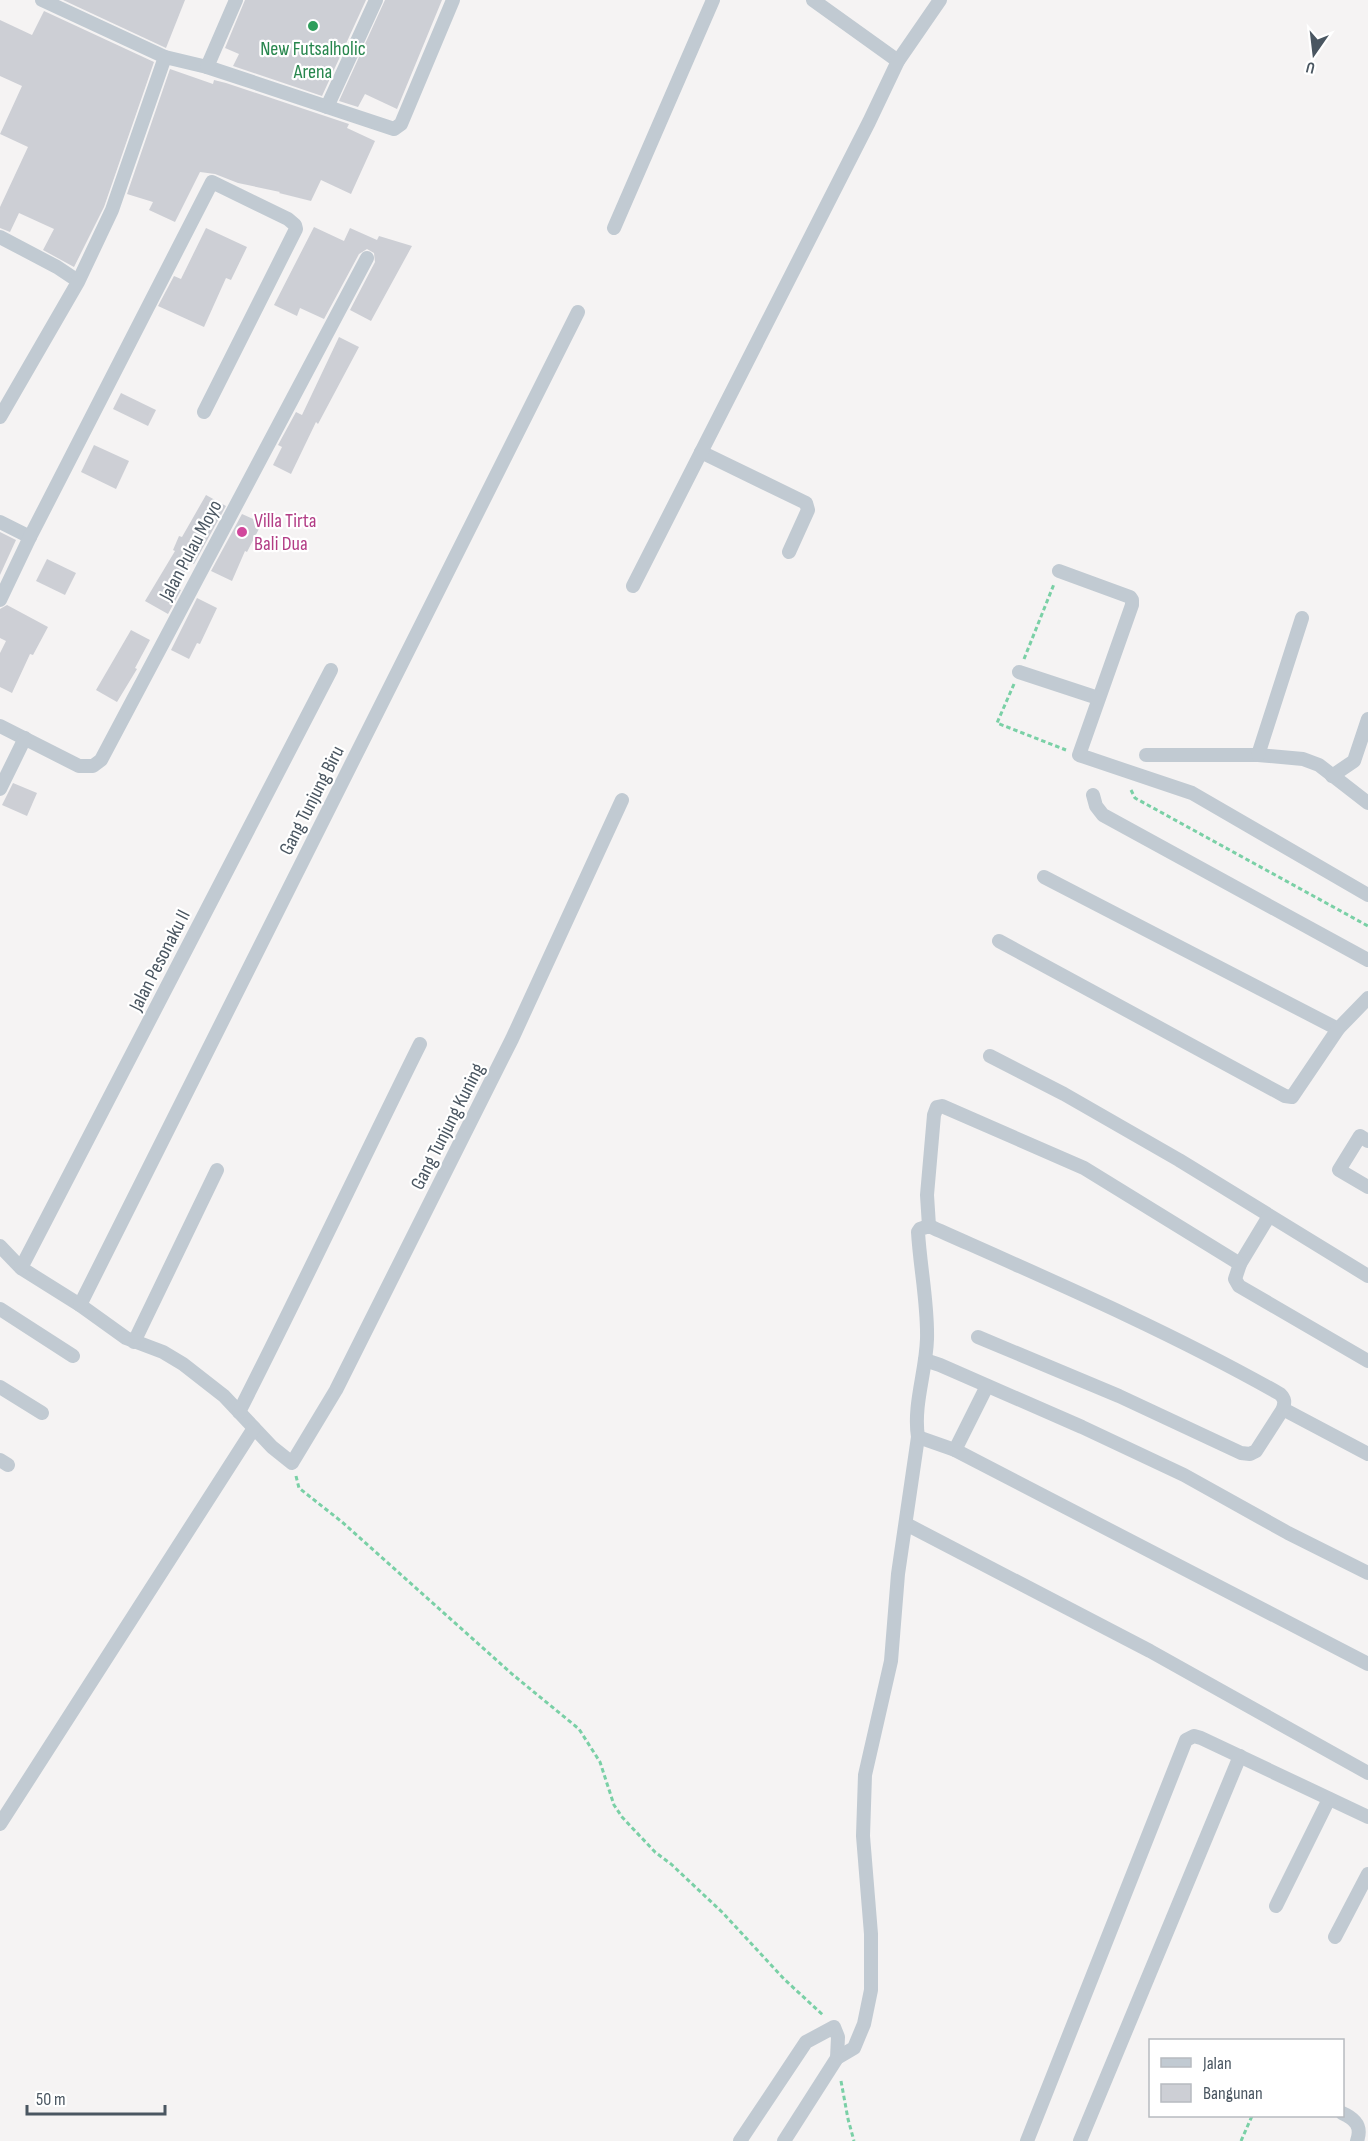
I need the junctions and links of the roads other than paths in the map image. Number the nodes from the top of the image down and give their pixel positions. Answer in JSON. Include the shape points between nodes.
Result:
{"nodes":[{"id":1,"x":42,"y":0,"type":"edge"},
{"id":2,"x":236,"y":0,"type":"edge"},
{"id":3,"x":376,"y":0,"type":"edge"},
{"id":4,"x":453,"y":0,"type":"edge"},
{"id":5,"x":714,"y":0,"type":"edge"},
{"id":6,"x":813,"y":0,"type":"edge"},
{"id":7,"x":940,"y":0,"type":"edge"},
{"id":8,"x":165,"y":57,"type":"junction"},
{"id":9,"x":898,"y":61,"type":"junction"},
{"id":10,"x":207,"y":67,"type":"junction"},
{"id":11,"x":327,"y":107,"type":"junction"},
{"id":12,"x":614,"y":228,"type":"dead end"},
{"id":13,"x":0,"y":237,"type":"edge"},
{"id":14,"x":367,"y":258,"type":"dead end"},
{"id":15,"x":72,"y":277,"type":"dead end"},
{"id":16,"x":578,"y":312,"type":"dead end"},
{"id":17,"x":204,"y":412,"type":"dead end"},
{"id":18,"x":0,"y":417,"type":"edge"},
{"id":19,"x":701,"y":452,"type":"junction"},
{"id":20,"x":0,"y":522,"type":"edge"},
{"id":21,"x":30,"y":537,"type":"junction"},
{"id":22,"x":789,"y":552,"type":"dead end"},
{"id":23,"x":1059,"y":571,"type":"dead end"},
{"id":24,"x":633,"y":586,"type":"dead end"},
{"id":25,"x":0,"y":600,"type":"edge"},
{"id":26,"x":1302,"y":618,"type":"dead end"},
{"id":27,"x":331,"y":670,"type":"dead end"},
{"id":28,"x":1019,"y":672,"type":"dead end"},
{"id":29,"x":1098,"y":698,"type":"junction"},
{"id":30,"x":1368,"y":719,"type":"edge"},
{"id":31,"x":0,"y":726,"type":"edge"},
{"id":32,"x":25,"y":738,"type":"junction"},
{"id":33,"x":1146,"y":754,"type":"dead end"},
{"id":34,"x":1258,"y":755,"type":"junction"},
{"id":35,"x":1354,"y":761,"type":"junction"},
{"id":36,"x":1368,"y":765,"type":"edge"},
{"id":37,"x":1332,"y":776,"type":"junction"},
{"id":38,"x":0,"y":789,"type":"edge"},
{"id":39,"x":1093,"y":795,"type":"dead end"},
{"id":40,"x":622,"y":800,"type":"dead end"},
{"id":41,"x":1368,"y":803,"type":"edge"},
{"id":42,"x":1044,"y":877,"type":"dead end"},
{"id":43,"x":1368,"y":895,"type":"edge"},
{"id":44,"x":999,"y":941,"type":"dead end"},
{"id":45,"x":1368,"y":960,"type":"edge"},
{"id":46,"x":1368,"y":998,"type":"edge"},
{"id":47,"x":1338,"y":1029,"type":"junction"},
{"id":48,"x":420,"y":1044,"type":"dead end"},
{"id":49,"x":990,"y":1056,"type":"dead end"},
{"id":50,"x":1368,"y":1141,"type":"edge"},
{"id":51,"x":217,"y":1170,"type":"dead end"},
{"id":52,"x":1368,"y":1187,"type":"edge"},
{"id":53,"x":1269,"y":1216,"type":"junction"},
{"id":54,"x":929,"y":1226,"type":"junction"},
{"id":55,"x":0,"y":1246,"type":"edge"},
{"id":56,"x":1240,"y":1264,"type":"junction"},
{"id":57,"x":21,"y":1268,"type":"junction"},
{"id":58,"x":1368,"y":1276,"type":"edge"},
{"id":59,"x":80,"y":1305,"type":"junction"},
{"id":60,"x":0,"y":1309,"type":"edge"},
{"id":61,"x":978,"y":1337,"type":"dead end"},
{"id":62,"x":134,"y":1342,"type":"junction"},
{"id":63,"x":73,"y":1356,"type":"dead end"},
{"id":64,"x":925,"y":1360,"type":"junction"},
{"id":65,"x":1368,"y":1361,"type":"edge"},
{"id":66,"x":987,"y":1386,"type":"junction"},
{"id":67,"x":0,"y":1387,"type":"edge"},
{"id":68,"x":1283,"y":1409,"type":"junction"},
{"id":69,"x":239,"y":1412,"type":"junction"},
{"id":70,"x":42,"y":1413,"type":"dead end"},
{"id":71,"x":254,"y":1428,"type":"junction"},
{"id":72,"x":918,"y":1437,"type":"junction"},
{"id":73,"x":955,"y":1450,"type":"junction"},
{"id":74,"x":1368,"y":1454,"type":"edge"},
{"id":75,"x":906,"y":1524,"type":"junction"},
{"id":76,"x":1368,"y":1573,"type":"edge"},
{"id":77,"x":1368,"y":1664,"type":"edge"},
{"id":78,"x":1240,"y":1756,"type":"junction"},
{"id":79,"x":1368,"y":1773,"type":"edge"},
{"id":80,"x":1329,"y":1799,"type":"junction"},
{"id":81,"x":1368,"y":1817,"type":"edge"},
{"id":82,"x":0,"y":1824,"type":"edge"},
{"id":83,"x":1368,"y":1874,"type":"edge"},
{"id":84,"x":1276,"y":1906,"type":"dead end"},
{"id":85,"x":1335,"y":1937,"type":"dead end"},
{"id":86,"x":843,"y":2055,"type":"junction"},
{"id":87,"x":1344,"y":2114,"type":"edge"},
{"id":88,"x":740,"y":2141,"type":"edge"},
{"id":89,"x":784,"y":2141,"type":"edge"},
{"id":90,"x":1027,"y":2141,"type":"edge"},
{"id":91,"x":1080,"y":2141,"type":"edge"},
{"id":92,"x":1357,"y":2141,"type":"edge"}],
"edges":[{"from":1,"to":8,"type":"street"},
{"from":2,"to":10,"type":"street"},
{"from":3,"to":11,"type":"street"},
{"from":4,"to":11,"type":"street","via":[[401,124],[394,129]]},
{"from":5,"to":12,"type":"street"},
{"from":6,"to":9,"type":"street"},
{"from":7,"to":9,"type":"street"},
{"from":8,"to":10,"type":"street"},
{"from":8,"to":18,"type":"street","via":[[112,210],[78,282]]},
{"from":9,"to":19,"type":"street"},
{"from":10,"to":11,"type":"street"},
{"from":13,"to":15,"type":"street"},
{"from":14,"to":32,"type":"street","name":"Jalan Pulau Moyo","via":[[101,760],[93,766],[79,766]]},
{"from":16,"to":59,"type":"street","name":"Gang Tunjung Biru"},
{"from":17,"to":21,"type":"street","via":[[296,229],[288,219],[212,182]]},
{"from":19,"to":22,"type":"street","via":[[806,503],[808,510]]},
{"from":19,"to":24,"type":"street"},
{"from":20,"to":21,"type":"street"},
{"from":21,"to":25,"type":"street"},
{"from":23,"to":29,"type":"street","via":[[1132,600]]},
{"from":26,"to":34,"type":"street"},
{"from":27,"to":57,"type":"street","name":"Jalan Pesonaku II"},
{"from":28,"to":29,"type":"street"},
{"from":29,"to":43,"type":"street","via":[[1079,755],[1192,793]]},
{"from":30,"to":35,"type":"street"},
{"from":31,"to":32,"type":"street","name":"Jalan Pulau Moyo"},
{"from":32,"to":38,"type":"street"},
{"from":33,"to":34,"type":"street"},
{"from":34,"to":37,"type":"street","via":[[1311,761]]},
{"from":35,"to":36,"type":"street"},
{"from":35,"to":37,"type":"street"},
{"from":37,"to":41,"type":"street"},
{"from":39,"to":45,"type":"street","via":[[1103,814]]},
{"from":40,"to":71,"type":"street","name":"Gang Tunjung Kuning","via":[[507,1050],[336,1390],[292,1463]]},
{"from":42,"to":47,"type":"street"},
{"from":44,"to":47,"type":"street","via":[[1292,1097]]},
{"from":46,"to":47,"type":"street"},
{"from":48,"to":69,"type":"street"},
{"from":49,"to":53,"type":"street","via":[[1141,1138]]},
{"from":50,"to":52,"type":"street","via":[[1360,1136],[1339,1170]]},
{"from":51,"to":62,"type":"street"},
{"from":53,"to":56,"type":"street"},
{"from":53,"to":58,"type":"street"},
{"from":54,"to":56,"type":"street","via":[[927,1195],[934,1115],[937,1107],[942,1106],[1084,1168]]},
{"from":54,"to":64,"type":"street","via":[[918,1232],[926,1318]]},
{"from":54,"to":68,"type":"street","via":[[1106,1305],[1229,1366],[1280,1394],[1284,1398]]},
{"from":55,"to":57,"type":"street"},
{"from":56,"to":65,"type":"street","via":[[1235,1279],[1239,1286]]},
{"from":57,"to":59,"type":"street"},
{"from":59,"to":62,"type":"street"},
{"from":60,"to":63,"type":"street"},
{"from":61,"to":68,"type":"street","via":[[1241,1453],[1256,1451]]},
{"from":62,"to":69,"type":"street","via":[[183,1364]]},
{"from":64,"to":66,"type":"street"},
{"from":64,"to":72,"type":"street","via":[[916,1423]]},
{"from":66,"to":73,"type":"street"},
{"from":66,"to":76,"type":"street","via":[[1184,1475]]},
{"from":67,"to":70,"type":"street"},
{"from":68,"to":74,"type":"street"},
{"from":69,"to":71,"type":"street"},
{"from":71,"to":82,"type":"street"},
{"from":72,"to":73,"type":"street"},
{"from":72,"to":75,"type":"street"},
{"from":73,"to":77,"type":"street"},
{"from":75,"to":79,"type":"street","via":[[1150,1651]]},
{"from":75,"to":86,"type":"street","via":[[894,1603],[891,1661],[865,1775],[863,1836],[871,1990],[860,2035],[854,2048]]},
{"from":78,"to":80,"type":"street"},
{"from":78,"to":90,"type":"street","via":[[1201,1738],[1186,1740]]},
{"from":78,"to":91,"type":"street"},
{"from":80,"to":81,"type":"street"},
{"from":80,"to":84,"type":"street"},
{"from":83,"to":85,"type":"street"},
{"from":86,"to":88,"type":"street","via":[[834,2027],[806,2042]]},
{"from":86,"to":89,"type":"street"},
{"from":87,"to":92,"type":"street","via":[[1358,2125]]}]}
